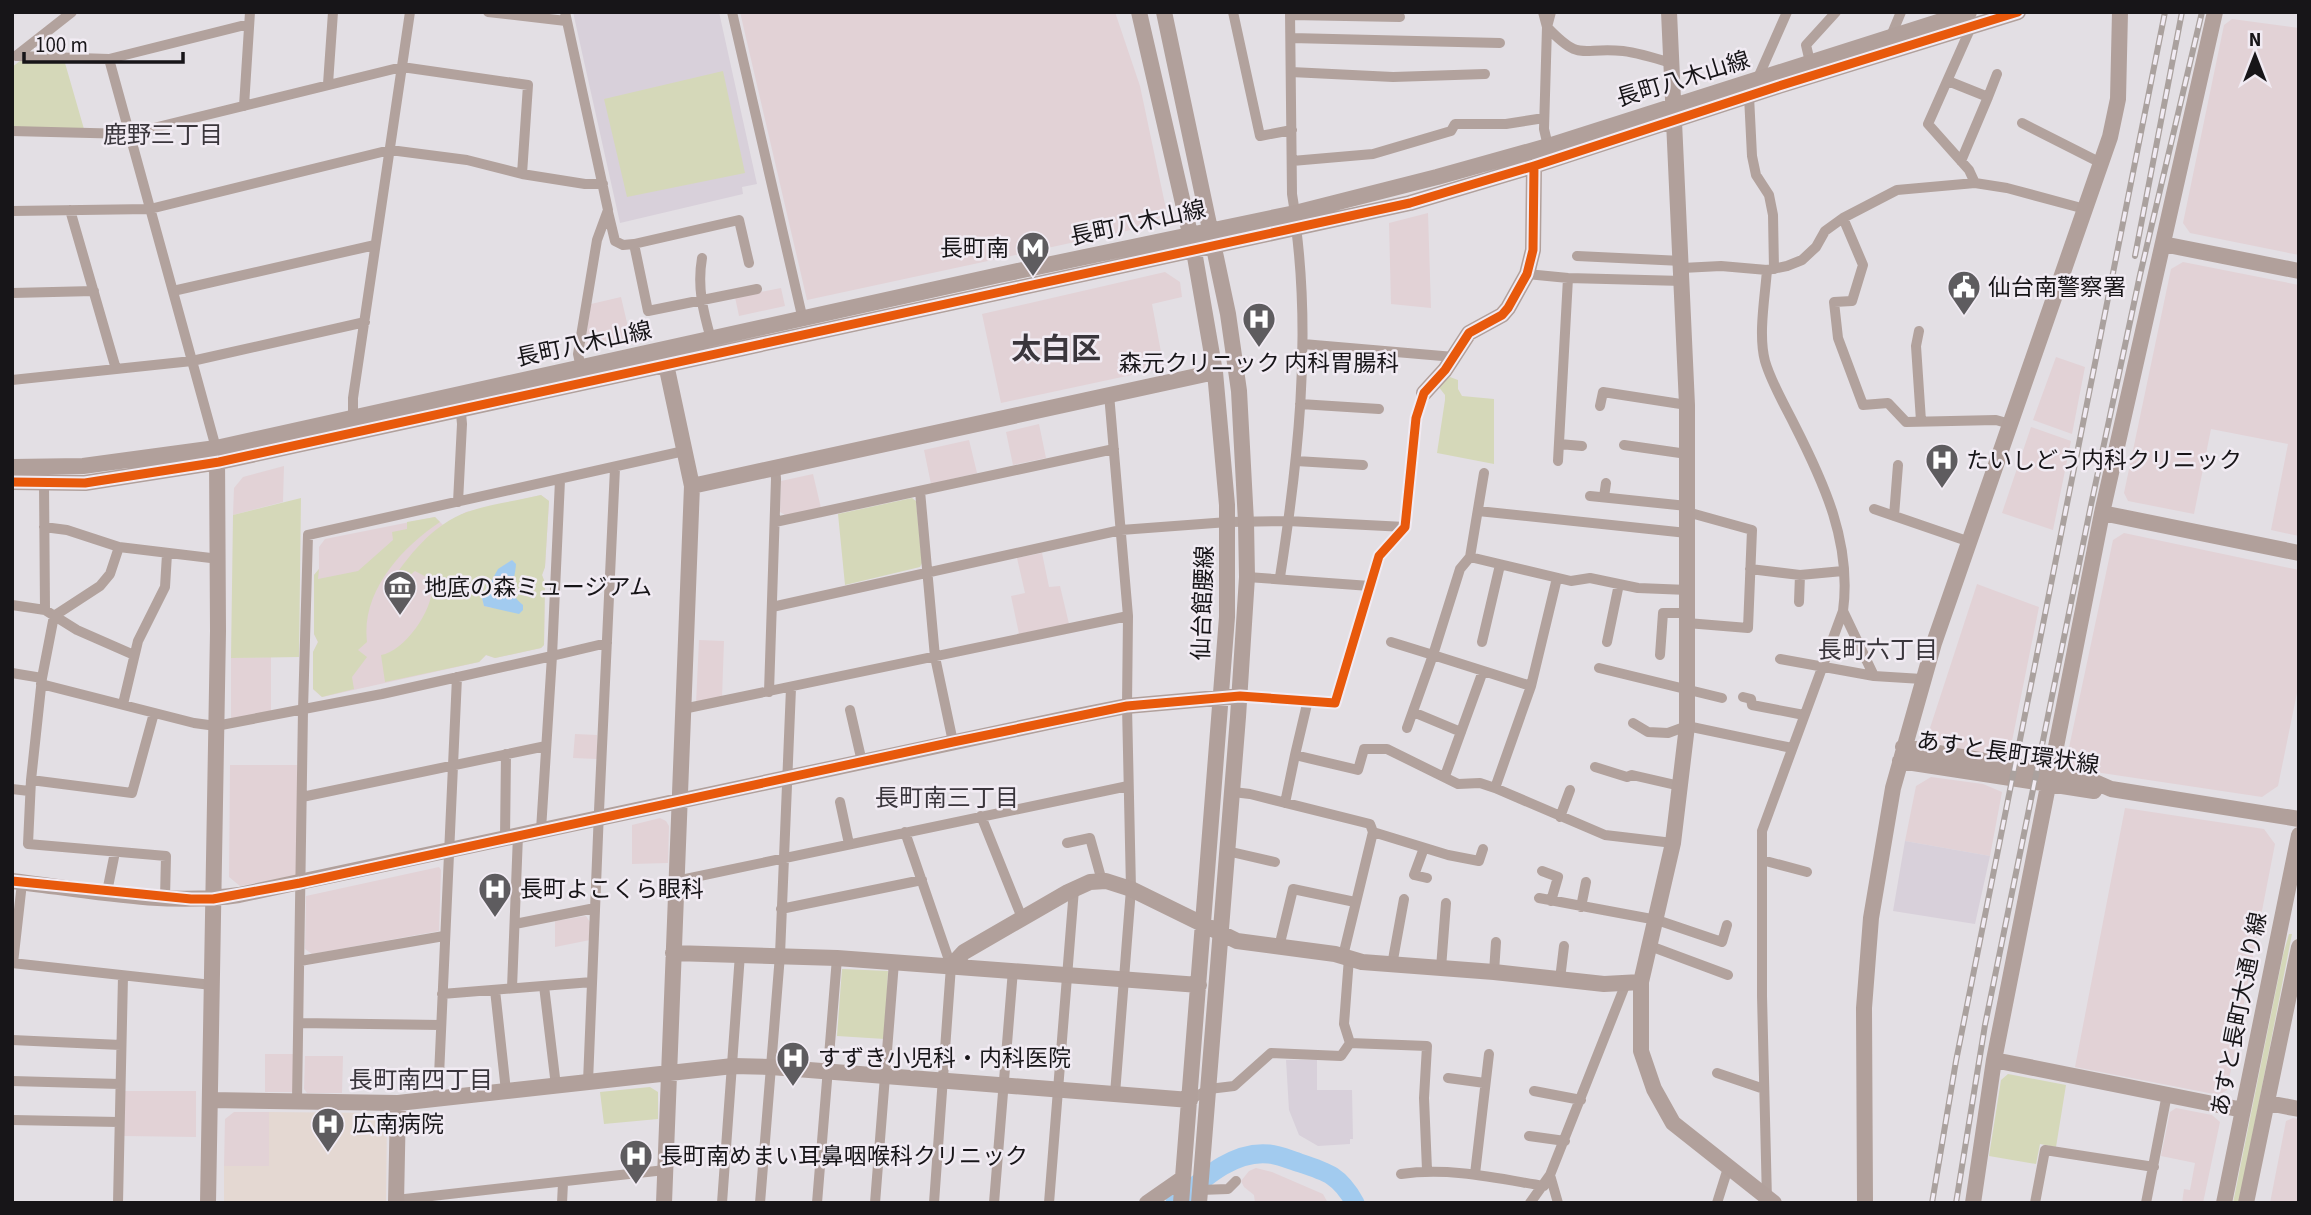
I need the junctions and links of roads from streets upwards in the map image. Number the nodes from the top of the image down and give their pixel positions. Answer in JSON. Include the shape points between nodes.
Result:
{"nodes":[{"id":1,"x":72,"y":12,"type":"edge"},
{"id":2,"x":250,"y":12,"type":"edge"},
{"id":3,"x":333,"y":12,"type":"edge"},
{"id":4,"x":410,"y":12,"type":"edge"},
{"id":5,"x":488,"y":12,"type":"edge"},
{"id":6,"x":732,"y":12,"type":"edge"},
{"id":7,"x":1139,"y":12,"type":"edge"},
{"id":8,"x":1164,"y":12,"type":"edge"},
{"id":9,"x":1233,"y":12,"type":"edge"},
{"id":10,"x":1543,"y":12,"type":"edge"},
{"id":11,"x":1551,"y":12,"type":"edge"},
{"id":12,"x":1669,"y":12,"type":"edge"},
{"id":13,"x":1787,"y":12,"type":"edge"},
{"id":14,"x":1836,"y":12,"type":"edge"},
{"id":15,"x":1901,"y":12,"type":"edge"},
{"id":16,"x":2018,"y":12,"type":"edge"},
{"id":17,"x":2120,"y":12,"type":"edge"},
{"id":18,"x":2215,"y":12,"type":"edge"},
{"id":19,"x":1290,"y":14,"type":"edge"},
{"id":20,"x":566,"y":16,"type":"edge"},
{"id":21,"x":1400,"y":17,"type":"dead end"},
{"id":22,"x":1970,"y":20,"type":"edge"},
{"id":23,"x":249,"y":24,"type":"junction"},
{"id":24,"x":1547,"y":27,"type":"junction"},
{"id":25,"x":1891,"y":36,"type":"junction"},
{"id":26,"x":1291,"y":37,"type":"junction"},
{"id":27,"x":1500,"y":43,"type":"dead end"},
{"id":28,"x":15,"y":58,"type":"edge"},
{"id":29,"x":109,"y":59,"type":"junction"},
{"id":30,"x":1810,"y":62,"type":"junction"},
{"id":31,"x":1671,"y":63,"type":"junction"},
{"id":32,"x":402,"y":67,"type":"junction"},
{"id":33,"x":1291,"y":72,"type":"junction"},
{"id":34,"x":1485,"y":74,"type":"dead end"},
{"id":35,"x":1997,"y":74,"type":"dead end"},
{"id":36,"x":1757,"y":80,"type":"junction"},
{"id":37,"x":1948,"y":80,"type":"junction"},
{"id":38,"x":328,"y":84,"type":"junction"},
{"id":39,"x":1749,"y":96,"type":"junction"},
{"id":40,"x":1988,"y":97,"type":"junction"},
{"id":41,"x":244,"y":106,"type":"junction"},
{"id":42,"x":1674,"y":113,"type":"junction"},
{"id":43,"x":1544,"y":118,"type":"junction"},
{"id":44,"x":2022,"y":123,"type":"dead end"},
{"id":45,"x":1292,"y":130,"type":"junction"},
{"id":46,"x":12,"y":131,"type":"edge"},
{"id":47,"x":129,"y":134,"type":"junction"},
{"id":48,"x":1548,"y":146,"type":"junction"},
{"id":49,"x":390,"y":150,"type":"junction"},
{"id":50,"x":1292,"y":161,"type":"junction"},
{"id":51,"x":1961,"y":161,"type":"junction"},
{"id":52,"x":2101,"y":163,"type":"junction"},
{"id":53,"x":1534,"y":166,"type":"junction"},
{"id":54,"x":523,"y":174,"type":"junction"},
{"id":55,"x":1451,"y":182,"type":"junction"},
{"id":56,"x":1975,"y":183,"type":"junction"},
{"id":57,"x":603,"y":184,"type":"junction"},
{"id":58,"x":150,"y":209,"type":"junction"},
{"id":59,"x":2085,"y":209,"type":"junction"},
{"id":60,"x":70,"y":210,"type":"junction"},
{"id":61,"x":608,"y":210,"type":"junction"},
{"id":62,"x":12,"y":211,"type":"edge"},
{"id":63,"x":1843,"y":218,"type":"junction"},
{"id":64,"x":1295,"y":220,"type":"junction"},
{"id":65,"x":1212,"y":238,"type":"junction"},
{"id":66,"x":1192,"y":243,"type":"junction"},
{"id":67,"x":634,"y":244,"type":"junction"},
{"id":68,"x":2163,"y":244,"type":"junction"},
{"id":69,"x":375,"y":245,"type":"junction"},
{"id":70,"x":1577,"y":256,"type":"dead end"},
{"id":71,"x":702,"y":258,"type":"dead end"},
{"id":72,"x":749,"y":263,"type":"dead end"},
{"id":73,"x":1683,"y":270,"type":"junction"},
{"id":74,"x":1771,"y":270,"type":"junction"},
{"id":75,"x":2299,"y":271,"type":"edge"},
{"id":76,"x":1527,"y":274,"type":"junction"},
{"id":77,"x":1568,"y":278,"type":"junction"},
{"id":78,"x":757,"y":289,"type":"dead end"},
{"id":79,"x":94,"y":291,"type":"junction"},
{"id":80,"x":173,"y":291,"type":"junction"},
{"id":81,"x":12,"y":293,"type":"edge"},
{"id":82,"x":700,"y":300,"type":"junction"},
{"id":83,"x":803,"y":320,"type":"junction"},
{"id":84,"x":365,"y":322,"type":"junction"},
{"id":85,"x":1919,"y":331,"type":"dead end"},
{"id":86,"x":711,"y":339,"type":"junction"},
{"id":87,"x":1303,"y":344,"type":"junction"},
{"id":88,"x":1454,"y":357,"type":"junction"},
{"id":89,"x":664,"y":358,"type":"junction"},
{"id":90,"x":192,"y":361,"type":"junction"},
{"id":91,"x":580,"y":368,"type":"junction"},
{"id":92,"x":116,"y":369,"type":"junction"},
{"id":93,"x":1215,"y":372,"type":"junction"},
{"id":94,"x":12,"y":380,"type":"edge"},
{"id":95,"x":1424,"y":393,"type":"joint"},
{"id":96,"x":1109,"y":394,"type":"junction"},
{"id":97,"x":460,"y":402,"type":"junction"},
{"id":98,"x":1300,"y":404,"type":"junction"},
{"id":99,"x":1688,"y":405,"type":"junction"},
{"id":100,"x":1600,"y":406,"type":"dead end"},
{"id":101,"x":1379,"y":408,"type":"dead end"},
{"id":102,"x":353,"y":418,"type":"junction"},
{"id":103,"x":1921,"y":421,"type":"junction"},
{"id":104,"x":2010,"y":424,"type":"junction"},
{"id":105,"x":1559,"y":444,"type":"junction"},
{"id":106,"x":1624,"y":445,"type":"dead end"},
{"id":107,"x":1582,"y":446,"type":"dead end"},
{"id":108,"x":1114,"y":449,"type":"junction"},
{"id":109,"x":684,"y":451,"type":"junction"},
{"id":110,"x":1687,"y":453,"type":"junction"},
{"id":111,"x":217,"y":455,"type":"junction"},
{"id":112,"x":1296,"y":461,"type":"junction"},
{"id":113,"x":1558,"y":461,"type":"dead end"},
{"id":114,"x":1363,"y":465,"type":"dead end"},
{"id":115,"x":1898,"y":465,"type":"dead end"},
{"id":116,"x":12,"y":467,"type":"edge"},
{"id":117,"x":775,"y":467,"type":"junction"},
{"id":118,"x":615,"y":468,"type":"junction"},
{"id":119,"x":1484,"y":473,"type":"dead end"},
{"id":120,"x":560,"y":480,"type":"junction"},
{"id":121,"x":12,"y":482,"type":"edge"},
{"id":122,"x":44,"y":483,"type":"junction"},
{"id":123,"x":1606,"y":483,"type":"dead end"},
{"id":124,"x":692,"y":486,"type":"junction"},
{"id":125,"x":920,"y":491,"type":"junction"},
{"id":126,"x":1590,"y":496,"type":"dead end"},
{"id":127,"x":1604,"y":497,"type":"junction"},
{"id":128,"x":458,"y":502,"type":"junction"},
{"id":129,"x":1687,"y":509,"type":"junction"},
{"id":130,"x":1874,"y":509,"type":"dead end"},
{"id":131,"x":1478,"y":511,"type":"junction"},
{"id":132,"x":2102,"y":513,"type":"junction"},
{"id":133,"x":1894,"y":516,"type":"junction"},
{"id":134,"x":1288,"y":521,"type":"junction"},
{"id":135,"x":775,"y":522,"type":"junction"},
{"id":136,"x":1228,"y":522,"type":"junction"},
{"id":137,"x":1246,"y":522,"type":"junction"},
{"id":138,"x":44,"y":527,"type":"junction"},
{"id":139,"x":1405,"y":527,"type":"junction"},
{"id":140,"x":1121,"y":530,"type":"junction"},
{"id":141,"x":1687,"y":533,"type":"junction"},
{"id":142,"x":1970,"y":542,"type":"junction"},
{"id":143,"x":119,"y":547,"type":"junction"},
{"id":144,"x":2299,"y":553,"type":"edge"},
{"id":145,"x":167,"y":554,"type":"junction"},
{"id":146,"x":1470,"y":558,"type":"junction"},
{"id":147,"x":219,"y":559,"type":"junction"},
{"id":148,"x":1500,"y":565,"type":"junction"},
{"id":149,"x":1750,"y":569,"type":"junction"},
{"id":150,"x":1843,"y":570,"type":"junction"},
{"id":151,"x":927,"y":571,"type":"junction"},
{"id":152,"x":1800,"y":575,"type":"junction"},
{"id":153,"x":1247,"y":577,"type":"junction"},
{"id":154,"x":1280,"y":578,"type":"junction"},
{"id":155,"x":1557,"y":578,"type":"junction"},
{"id":156,"x":1619,"y":584,"type":"junction"},
{"id":157,"x":1370,"y":586,"type":"junction"},
{"id":158,"x":1688,"y":590,"type":"junction"},
{"id":159,"x":1799,"y":602,"type":"dead end"},
{"id":160,"x":12,"y":606,"type":"edge"},
{"id":161,"x":772,"y":607,"type":"junction"},
{"id":162,"x":1843,"y":611,"type":"junction"},
{"id":163,"x":50,"y":613,"type":"junction"},
{"id":164,"x":1128,"y":616,"type":"junction"},
{"id":165,"x":1687,"y":618,"type":"junction"},
{"id":166,"x":1391,"y":642,"type":"dead end"},
{"id":167,"x":1482,"y":642,"type":"dead end"},
{"id":168,"x":1607,"y":642,"type":"dead end"},
{"id":169,"x":607,"y":643,"type":"junction"},
{"id":170,"x":1660,"y":654,"type":"dead end"},
{"id":171,"x":134,"y":655,"type":"junction"},
{"id":172,"x":1433,"y":655,"type":"junction"},
{"id":173,"x":552,"y":656,"type":"junction"},
{"id":174,"x":936,"y":657,"type":"junction"},
{"id":175,"x":1780,"y":659,"type":"dead end"},
{"id":176,"x":1823,"y":665,"type":"junction"},
{"id":177,"x":1599,"y":668,"type":"dead end"},
{"id":178,"x":1483,"y":671,"type":"junction"},
{"id":179,"x":12,"y":673,"type":"edge"},
{"id":180,"x":1874,"y":676,"type":"junction"},
{"id":181,"x":457,"y":677,"type":"junction"},
{"id":182,"x":1922,"y":679,"type":"junction"},
{"id":183,"x":41,"y":681,"type":"junction"},
{"id":184,"x":1531,"y":686,"type":"junction"},
{"id":185,"x":790,"y":688,"type":"junction"},
{"id":186,"x":1688,"y":690,"type":"junction"},
{"id":187,"x":769,"y":692,"type":"junction"},
{"id":188,"x":1240,"y":696,"type":"junction"},
{"id":189,"x":1220,"y":697,"type":"junction"},
{"id":190,"x":1743,"y":697,"type":"dead end"},
{"id":191,"x":1722,"y":698,"type":"dead end"},
{"id":192,"x":1307,"y":700,"type":"junction"},
{"id":193,"x":123,"y":704,"type":"junction"},
{"id":194,"x":1127,"y":706,"type":"junction"},
{"id":195,"x":683,"y":709,"type":"junction"},
{"id":196,"x":303,"y":710,"type":"junction"},
{"id":197,"x":850,"y":710,"type":"dead end"},
{"id":198,"x":1413,"y":712,"type":"junction"},
{"id":199,"x":154,"y":713,"type":"junction"},
{"id":200,"x":1804,"y":715,"type":"junction"},
{"id":201,"x":1633,"y":723,"type":"dead end"},
{"id":202,"x":216,"y":726,"type":"junction"},
{"id":203,"x":1688,"y":726,"type":"junction"},
{"id":204,"x":1407,"y":728,"type":"dead end"},
{"id":205,"x":1461,"y":732,"type":"junction"},
{"id":206,"x":953,"y":741,"type":"junction"},
{"id":207,"x":546,"y":746,"type":"junction"},
{"id":208,"x":1792,"y":748,"type":"junction"},
{"id":209,"x":506,"y":754,"type":"junction"},
{"id":210,"x":1901,"y":754,"type":"junction"},
{"id":211,"x":1295,"y":755,"type":"junction"},
{"id":212,"x":862,"y":762,"type":"junction"},
{"id":213,"x":452,"y":765,"type":"junction"},
{"id":214,"x":1595,"y":767,"type":"dead end"},
{"id":215,"x":1445,"y":776,"type":"junction"},
{"id":216,"x":786,"y":779,"type":"junction"},
{"id":217,"x":2049,"y":779,"type":"junction"},
{"id":218,"x":30,"y":785,"type":"junction"},
{"id":219,"x":1128,"y":786,"type":"junction"},
{"id":220,"x":1680,"y":786,"type":"junction"},
{"id":221,"x":1495,"y":788,"type":"junction"},
{"id":222,"x":12,"y":789,"type":"edge"},
{"id":223,"x":1570,"y":790,"type":"dead end"},
{"id":224,"x":1233,"y":792,"type":"junction"},
{"id":225,"x":302,"y":797,"type":"junction"},
{"id":226,"x":679,"y":800,"type":"junction"},
{"id":227,"x":839,"y":802,"type":"dead end"},
{"id":228,"x":1285,"y":803,"type":"junction"},
{"id":229,"x":981,"y":816,"type":"junction"},
{"id":230,"x":1560,"y":817,"type":"junction"},
{"id":231,"x":598,"y":819,"type":"junction"},
{"id":232,"x":2299,"y":820,"type":"edge"},
{"id":233,"x":541,"y":830,"type":"junction"},
{"id":234,"x":905,"y":832,"type":"junction"},
{"id":235,"x":1373,"y":832,"type":"junction"},
{"id":236,"x":2299,"y":835,"type":"edge"},
{"id":237,"x":512,"y":837,"type":"junction"},
{"id":238,"x":1067,"y":843,"type":"dead end"},
{"id":239,"x":1673,"y":843,"type":"junction"},
{"id":240,"x":849,"y":844,"type":"junction"},
{"id":241,"x":1424,"y":848,"type":"junction"},
{"id":242,"x":1483,"y":849,"type":"dead end"},
{"id":243,"x":449,"y":850,"type":"junction"},
{"id":244,"x":1227,"y":851,"type":"junction"},
{"id":245,"x":115,"y":852,"type":"junction"},
{"id":246,"x":783,"y":858,"type":"junction"},
{"id":247,"x":1762,"y":860,"type":"junction"},
{"id":248,"x":1275,"y":862,"type":"dead end"},
{"id":249,"x":1542,"y":871,"type":"dead end"},
{"id":250,"x":1807,"y":872,"type":"dead end"},
{"id":251,"x":1427,"y":878,"type":"dead end"},
{"id":252,"x":922,"y":880,"type":"junction"},
{"id":253,"x":677,"y":881,"type":"junction"},
{"id":254,"x":1102,"y":881,"type":"junction"},
{"id":255,"x":17,"y":882,"type":"edge"},
{"id":256,"x":1586,"y":882,"type":"dead end"},
{"id":257,"x":300,"y":883,"type":"junction"},
{"id":258,"x":1074,"y":889,"type":"junction"},
{"id":259,"x":1131,"y":889,"type":"junction"},
{"id":260,"x":107,"y":892,"type":"junction"},
{"id":261,"x":165,"y":898,"type":"junction"},
{"id":262,"x":213,"y":899,"type":"junction"},
{"id":263,"x":1404,"y":899,"type":"dead end"},
{"id":264,"x":1355,"y":902,"type":"junction"},
{"id":265,"x":1446,"y":903,"type":"dead end"},
{"id":266,"x":1581,"y":907,"type":"junction"},
{"id":267,"x":595,"y":908,"type":"junction"},
{"id":268,"x":781,"y":909,"type":"junction"},
{"id":269,"x":1022,"y":918,"type":"junction"},
{"id":270,"x":1657,"y":920,"type":"junction"},
{"id":271,"x":514,"y":923,"type":"junction"},
{"id":272,"x":1204,"y":923,"type":"junction"},
{"id":273,"x":1727,"y":925,"type":"dead end"},
{"id":274,"x":1221,"y":932,"type":"junction"},
{"id":275,"x":444,"y":936,"type":"junction"},
{"id":276,"x":1496,"y":942,"type":"dead end"},
{"id":277,"x":1564,"y":946,"type":"dead end"},
{"id":278,"x":1650,"y":946,"type":"junction"},
{"id":279,"x":1279,"y":947,"type":"junction"},
{"id":280,"x":2299,"y":947,"type":"edge"},
{"id":281,"x":673,"y":953,"type":"junction"},
{"id":282,"x":740,"y":954,"type":"junction"},
{"id":283,"x":780,"y":955,"type":"junction"},
{"id":284,"x":1346,"y":957,"type":"junction"},
{"id":285,"x":837,"y":958,"type":"junction"},
{"id":286,"x":300,"y":961,"type":"junction"},
{"id":287,"x":894,"y":962,"type":"junction"},
{"id":288,"x":13,"y":963,"type":"edge"},
{"id":289,"x":951,"y":965,"type":"junction"},
{"id":290,"x":1392,"y":965,"type":"junction"},
{"id":291,"x":1441,"y":968,"type":"junction"},
{"id":292,"x":1013,"y":970,"type":"junction"},
{"id":293,"x":1494,"y":972,"type":"junction"},
{"id":294,"x":1068,"y":974,"type":"junction"},
{"id":295,"x":1728,"y":975,"type":"dead end"},
{"id":296,"x":123,"y":976,"type":"junction"},
{"id":297,"x":1125,"y":978,"type":"junction"},
{"id":298,"x":1560,"y":979,"type":"junction"},
{"id":299,"x":592,"y":982,"type":"junction"},
{"id":300,"x":1634,"y":983,"type":"junction"},
{"id":301,"x":212,"y":985,"type":"junction"},
{"id":302,"x":1199,"y":985,"type":"junction"},
{"id":303,"x":544,"y":986,"type":"junction"},
{"id":304,"x":512,"y":988,"type":"junction"},
{"id":305,"x":495,"y":990,"type":"junction"},
{"id":306,"x":442,"y":994,"type":"junction"},
{"id":307,"x":299,"y":1023,"type":"junction"},
{"id":308,"x":440,"y":1025,"type":"junction"},
{"id":309,"x":12,"y":1040,"type":"edge"},
{"id":310,"x":1350,"y":1043,"type":"junction"},
{"id":311,"x":121,"y":1045,"type":"junction"},
{"id":312,"x":1489,"y":1054,"type":"dead end"},
{"id":313,"x":1994,"y":1060,"type":"junction"},
{"id":314,"x":733,"y":1066,"type":"junction"},
{"id":315,"x":771,"y":1067,"type":"junction"},
{"id":316,"x":828,"y":1072,"type":"junction"},
{"id":317,"x":1717,"y":1073,"type":"dead end"},
{"id":318,"x":668,"y":1074,"type":"junction"},
{"id":319,"x":885,"y":1076,"type":"junction"},
{"id":320,"x":1448,"y":1078,"type":"dead end"},
{"id":321,"x":12,"y":1081,"type":"edge"},
{"id":322,"x":944,"y":1081,"type":"junction"},
{"id":323,"x":589,"y":1082,"type":"junction"},
{"id":324,"x":1485,"y":1083,"type":"junction"},
{"id":325,"x":120,"y":1084,"type":"junction"},
{"id":326,"x":1003,"y":1085,"type":"junction"},
{"id":327,"x":556,"y":1086,"type":"junction"},
{"id":328,"x":1764,"y":1088,"type":"junction"},
{"id":329,"x":1209,"y":1089,"type":"junction"},
{"id":330,"x":1058,"y":1090,"type":"junction"},
{"id":331,"x":506,"y":1091,"type":"junction"},
{"id":332,"x":1534,"y":1091,"type":"dead end"},
{"id":333,"x":1115,"y":1094,"type":"junction"},
{"id":334,"x":2167,"y":1094,"type":"junction"},
{"id":335,"x":438,"y":1098,"type":"junction"},
{"id":336,"x":210,"y":1100,"type":"junction"},
{"id":337,"x":1190,"y":1100,"type":"junction"},
{"id":338,"x":1581,"y":1100,"type":"junction"},
{"id":339,"x":298,"y":1101,"type":"junction"},
{"id":340,"x":398,"y":1103,"type":"junction"},
{"id":341,"x":2268,"y":1103,"type":"junction"},
{"id":342,"x":2299,"y":1109,"type":"edge"},
{"id":343,"x":2243,"y":1110,"type":"junction"},
{"id":344,"x":12,"y":1120,"type":"edge"},
{"id":345,"x":118,"y":1122,"type":"junction"},
{"id":346,"x":1529,"y":1136,"type":"dead end"},
{"id":347,"x":1564,"y":1141,"type":"junction"},
{"id":348,"x":2154,"y":1167,"type":"junction"},
{"id":349,"x":1728,"y":1168,"type":"junction"},
{"id":350,"x":665,"y":1170,"type":"junction"},
{"id":351,"x":1427,"y":1170,"type":"junction"},
{"id":352,"x":1401,"y":1174,"type":"dead end"},
{"id":353,"x":1475,"y":1174,"type":"junction"},
{"id":354,"x":1550,"y":1175,"type":"junction"},
{"id":355,"x":1183,"y":1181,"type":"junction"},
{"id":356,"x":1236,"y":1181,"type":"dead end"},
{"id":357,"x":563,"y":1183,"type":"junction"},
{"id":358,"x":1544,"y":1186,"type":"junction"},
{"id":359,"x":466,"y":1197,"type":"edge"},
{"id":360,"x":1200,"y":1197,"type":"edge"},
{"id":361,"x":396,"y":1201,"type":"edge"},
{"id":362,"x":1561,"y":1201,"type":"edge"},
{"id":363,"x":1769,"y":1201,"type":"edge"},
{"id":364,"x":1975,"y":1202,"type":"edge"},
{"id":365,"x":118,"y":1203,"type":"edge"},
{"id":366,"x":208,"y":1203,"type":"edge"},
{"id":367,"x":562,"y":1203,"type":"edge"},
{"id":368,"x":664,"y":1203,"type":"edge"},
{"id":369,"x":722,"y":1203,"type":"edge"},
{"id":370,"x":760,"y":1203,"type":"edge"},
{"id":371,"x":817,"y":1203,"type":"edge"},
{"id":372,"x":875,"y":1203,"type":"edge"},
{"id":373,"x":934,"y":1203,"type":"edge"},
{"id":374,"x":994,"y":1203,"type":"edge"},
{"id":375,"x":1049,"y":1203,"type":"edge"},
{"id":376,"x":1147,"y":1203,"type":"edge"},
{"id":377,"x":1181,"y":1203,"type":"edge"},
{"id":378,"x":1530,"y":1203,"type":"edge"},
{"id":379,"x":1717,"y":1203,"type":"edge"},
{"id":380,"x":1865,"y":1203,"type":"edge"},
{"id":381,"x":2035,"y":1203,"type":"edge"},
{"id":382,"x":2146,"y":1203,"type":"edge"},
{"id":383,"x":2224,"y":1203,"type":"edge"},
{"id":384,"x":2246,"y":1203,"type":"edge"}],
"edges":[{"from":1,"to":28,"type":"street"},
{"from":2,"to":23,"type":"street"},
{"from":3,"to":38,"type":"street"},
{"from":4,"to":32,"type":"street"},
{"from":5,"to":20,"type":"street"},
{"from":6,"to":83,"type":"street"},
{"from":7,"to":66,"type":"street","name":"仙台館腰線"},
{"from":8,"to":65,"type":"street","name":"仙台館腰線"},
{"from":9,"to":45,"type":"street","via":[[1261,136]]},
{"from":10,"to":24,"type":"street"},
{"from":11,"to":24,"type":"street"},
{"from":12,"to":31,"type":"street"},
{"from":13,"to":36,"type":"street"},
{"from":14,"to":30,"type":"street","via":[[1806,45]]},
{"from":15,"to":25,"type":"street"},
{"from":16,"to":22,"type":"street"},
{"from":17,"to":52,"type":"street","via":[[2118,99]]},
{"from":18,"to":68,"type":"street"},
{"from":19,"to":21,"type":"street"},
{"from":19,"to":26,"type":"street"},
{"from":20,"to":57,"type":"street"},
{"from":22,"to":25,"type":"street","name":"長町八木山線"},
{"from":22,"to":37,"type":"street"},
{"from":22,"to":39,"type":"street"},
{"from":23,"to":29,"type":"street"},
{"from":23,"to":41,"type":"street"},
{"from":24,"to":31,"type":"street","via":[[1577,51],[1620,50]]},
{"from":24,"to":43,"type":"street"},
{"from":25,"to":30,"type":"street","name":"長町八木山線"},
{"from":26,"to":27,"type":"street"},
{"from":26,"to":33,"type":"street"},
{"from":28,"to":29,"type":"street"},
{"from":29,"to":47,"type":"street"},
{"from":30,"to":36,"type":"street","name":"長町八木山線"},
{"from":31,"to":42,"type":"street"},
{"from":32,"to":38,"type":"street"},
{"from":32,"to":49,"type":"street"},
{"from":32,"to":54,"type":"street","via":[[528,85]]},
{"from":33,"to":34,"type":"street","via":[[1393,77]]},
{"from":33,"to":45,"type":"street"},
{"from":35,"to":40,"type":"street"},
{"from":36,"to":42,"type":"street","name":"長町八木山線"},
{"from":37,"to":40,"type":"street"},
{"from":37,"to":51,"type":"street","via":[[1928,124]]},
{"from":38,"to":41,"type":"street"},
{"from":39,"to":42,"type":"street"},
{"from":39,"to":74,"type":"street","via":[[1752,156],[1773,215]]},
{"from":40,"to":51,"type":"street"},
{"from":41,"to":47,"type":"street"},
{"from":42,"to":48,"type":"street","name":"長町八木山線"},
{"from":42,"to":53,"type":"street"},
{"from":42,"to":73,"type":"street"},
{"from":43,"to":48,"type":"street"},
{"from":43,"to":50,"type":"street","via":[[1455,124],[1451,131],[1373,154]]},
{"from":44,"to":52,"type":"street"},
{"from":45,"to":50,"type":"street"},
{"from":46,"to":47,"type":"street"},
{"from":47,"to":58,"type":"street"},
{"from":48,"to":55,"type":"street","name":"長町八木山線"},
{"from":49,"to":54,"type":"street","via":[[467,160]]},
{"from":49,"to":58,"type":"street"},
{"from":49,"to":69,"type":"street"},
{"from":50,"to":64,"type":"street"},
{"from":51,"to":56,"type":"street"},
{"from":52,"to":59,"type":"street"},
{"from":53,"to":55,"type":"street"},
{"from":53,"to":76,"type":"street"},
{"from":54,"to":57,"type":"street"},
{"from":55,"to":64,"type":"street","via":[[1410,202]]},
{"from":56,"to":59,"type":"street"},
{"from":56,"to":63,"type":"street","via":[[1897,190]]},
{"from":57,"to":61,"type":"street"},
{"from":58,"to":60,"type":"street"},
{"from":58,"to":80,"type":"street"},
{"from":59,"to":104,"type":"street"},
{"from":60,"to":62,"type":"street"},
{"from":60,"to":79,"type":"street"},
{"from":61,"to":67,"type":"street","via":[[615,241]]},
{"from":61,"to":91,"type":"street","via":[[597,240],[578,354]]},
{"from":63,"to":74,"type":"street","via":[[1825,231],[1802,260]]},
{"from":63,"to":103,"type":"street","via":[[1863,265],[1852,301],[1834,302],[1838,338],[1863,405],[1888,403],[1906,422]]},
{"from":64,"to":65,"type":"street"},
{"from":64,"to":87,"type":"street"},
{"from":65,"to":66,"type":"street"},
{"from":65,"to":137,"type":"street","name":"仙台館腰線","via":[[1239,391]]},
{"from":66,"to":83,"type":"street","name":"長町八木山線"},
{"from":66,"to":89,"type":"street"},
{"from":66,"to":93,"type":"street","name":"仙台館腰線"},
{"from":67,"to":72,"type":"street","via":[[739,220]]},
{"from":67,"to":82,"type":"street","via":[[648,311]]},
{"from":68,"to":75,"type":"street"},
{"from":68,"to":132,"type":"street"},
{"from":69,"to":80,"type":"street"},
{"from":69,"to":84,"type":"street"},
{"from":70,"to":73,"type":"street"},
{"from":71,"to":82,"type":"street"},
{"from":73,"to":74,"type":"street","via":[[1721,266]]},
{"from":73,"to":77,"type":"street"},
{"from":73,"to":99,"type":"street"},
{"from":74,"to":150,"type":"street","via":[[1763,326],[1765,360],[1831,503]]},
{"from":76,"to":77,"type":"street"},
{"from":76,"to":88,"type":"street","via":[[1508,308],[1474,328]]},
{"from":77,"to":105,"type":"street"},
{"from":78,"to":82,"type":"street"},
{"from":79,"to":81,"type":"street"},
{"from":79,"to":92,"type":"street"},
{"from":80,"to":90,"type":"street"},
{"from":82,"to":86,"type":"street"},
{"from":83,"to":86,"type":"street","name":"長町八木山線"},
{"from":84,"to":90,"type":"street"},
{"from":84,"to":102,"type":"street"},
{"from":85,"to":103,"type":"street"},
{"from":86,"to":89,"type":"street","name":"長町八木山線"},
{"from":87,"to":88,"type":"street"},
{"from":87,"to":98,"type":"street"},
{"from":88,"to":95,"type":"street"},
{"from":89,"to":91,"type":"street","name":"長町八木山線"},
{"from":89,"to":97,"type":"street"},
{"from":89,"to":109,"type":"street"},
{"from":90,"to":92,"type":"street"},
{"from":90,"to":111,"type":"street"},
{"from":91,"to":97,"type":"street","name":"長町八木山線"},
{"from":92,"to":94,"type":"street"},
{"from":93,"to":96,"type":"street"},
{"from":93,"to":136,"type":"street","name":"仙台館腰線"},
{"from":95,"to":139,"type":"street","via":[[1416,418]]},
{"from":96,"to":108,"type":"street"},
{"from":96,"to":117,"type":"street"},
{"from":97,"to":102,"type":"street","name":"長町八木山線"},
{"from":97,"to":111,"type":"street"},
{"from":97,"to":128,"type":"street"},
{"from":98,"to":101,"type":"street"},
{"from":98,"to":112,"type":"street"},
{"from":99,"to":100,"type":"street","via":[[1603,392]]},
{"from":99,"to":110,"type":"street"},
{"from":102,"to":111,"type":"street","name":"長町八木山線"},
{"from":103,"to":104,"type":"street","via":[[1996,420]]},
{"from":104,"to":142,"type":"street"},
{"from":105,"to":107,"type":"street"},
{"from":105,"to":113,"type":"street"},
{"from":106,"to":110,"type":"street"},
{"from":108,"to":125,"type":"street"},
{"from":108,"to":140,"type":"street"},
{"from":109,"to":118,"type":"street"},
{"from":109,"to":124,"type":"street"},
{"from":110,"to":129,"type":"street"},
{"from":111,"to":116,"type":"street","name":"長町八木山線"},
{"from":111,"to":122,"type":"street","via":[[85,483]]},
{"from":111,"to":147,"type":"street"},
{"from":112,"to":114,"type":"street"},
{"from":112,"to":134,"type":"street"},
{"from":115,"to":133,"type":"street"},
{"from":117,"to":124,"type":"street"},
{"from":117,"to":135,"type":"street"},
{"from":118,"to":120,"type":"street"},
{"from":118,"to":169,"type":"street"},
{"from":119,"to":131,"type":"street"},
{"from":120,"to":128,"type":"street"},
{"from":120,"to":173,"type":"street"},
{"from":121,"to":122,"type":"street"},
{"from":122,"to":138,"type":"street"},
{"from":123,"to":127,"type":"street"},
{"from":124,"to":195,"type":"street"},
{"from":125,"to":135,"type":"street"},
{"from":125,"to":151,"type":"street"},
{"from":126,"to":127,"type":"street"},
{"from":127,"to":129,"type":"street"},
{"from":128,"to":196,"type":"street","via":[[308,535]]},
{"from":129,"to":141,"type":"street"},
{"from":129,"to":149,"type":"street","via":[[1752,524]]},
{"from":130,"to":133,"type":"street"},
{"from":131,"to":141,"type":"street"},
{"from":131,"to":146,"type":"street"},
{"from":132,"to":144,"type":"street"},
{"from":132,"to":217,"type":"street"},
{"from":133,"to":142,"type":"street"},
{"from":134,"to":137,"type":"street"},
{"from":134,"to":139,"type":"street"},
{"from":134,"to":154,"type":"street"},
{"from":135,"to":161,"type":"street"},
{"from":136,"to":137,"type":"street"},
{"from":136,"to":140,"type":"street"},
{"from":136,"to":189,"type":"street","name":"仙台館腰線"},
{"from":137,"to":153,"type":"street","name":"仙台館腰線"},
{"from":138,"to":143,"type":"street"},
{"from":138,"to":163,"type":"street"},
{"from":139,"to":157,"type":"street","via":[[1379,556]]},
{"from":140,"to":151,"type":"street"},
{"from":140,"to":164,"type":"street"},
{"from":141,"to":158,"type":"street"},
{"from":142,"to":182,"type":"street"},
{"from":143,"to":145,"type":"street"},
{"from":143,"to":163,"type":"street","via":[[110,574],[100,586]]},
{"from":145,"to":147,"type":"street"},
{"from":145,"to":171,"type":"street","via":[[165,587]]},
{"from":146,"to":148,"type":"street"},
{"from":146,"to":172,"type":"street","via":[[1460,569]]},
{"from":147,"to":202,"type":"street"},
{"from":148,"to":155,"type":"street"},
{"from":148,"to":167,"type":"street"},
{"from":149,"to":152,"type":"street"},
{"from":149,"to":165,"type":"street","via":[[1748,628]]},
{"from":150,"to":152,"type":"street"},
{"from":150,"to":162,"type":"street"},
{"from":151,"to":161,"type":"street"},
{"from":151,"to":174,"type":"street"},
{"from":152,"to":159,"type":"street"},
{"from":153,"to":154,"type":"street"},
{"from":153,"to":188,"type":"street","name":"仙台館腰線"},
{"from":154,"to":157,"type":"street"},
{"from":155,"to":156,"type":"street"},
{"from":155,"to":184,"type":"street"},
{"from":156,"to":158,"type":"street"},
{"from":156,"to":168,"type":"street"},
{"from":157,"to":192,"type":"street","via":[[1335,704]]},
{"from":158,"to":165,"type":"street"},
{"from":160,"to":163,"type":"street"},
{"from":161,"to":187,"type":"street"},
{"from":162,"to":176,"type":"street"},
{"from":162,"to":180,"type":"street"},
{"from":163,"to":171,"type":"street"},
{"from":163,"to":183,"type":"street"},
{"from":164,"to":174,"type":"street"},
{"from":164,"to":194,"type":"street"},
{"from":165,"to":170,"type":"street","via":[[1663,613]]},
{"from":165,"to":186,"type":"street"},
{"from":166,"to":172,"type":"street"},
{"from":169,"to":173,"type":"street"},
{"from":169,"to":231,"type":"street"},
{"from":171,"to":193,"type":"street"},
{"from":172,"to":178,"type":"street"},
{"from":172,"to":198,"type":"street"},
{"from":173,"to":181,"type":"street"},
{"from":173,"to":207,"type":"street"},
{"from":174,"to":185,"type":"street"},
{"from":174,"to":206,"type":"street"},
{"from":175,"to":176,"type":"street"},
{"from":176,"to":180,"type":"street"},
{"from":176,"to":200,"type":"street"},
{"from":177,"to":186,"type":"street"},
{"from":178,"to":184,"type":"street"},
{"from":178,"to":205,"type":"street"},
{"from":179,"to":183,"type":"street"},
{"from":180,"to":182,"type":"street"},
{"from":181,"to":196,"type":"street"},
{"from":181,"to":213,"type":"street"},
{"from":182,"to":210,"type":"street"},
{"from":183,"to":193,"type":"street"},
{"from":183,"to":218,"type":"street"},
{"from":184,"to":221,"type":"street"},
{"from":185,"to":187,"type":"street"},
{"from":185,"to":216,"type":"street"},
{"from":186,"to":191,"type":"street"},
{"from":186,"to":203,"type":"street"},
{"from":187,"to":195,"type":"street"},
{"from":188,"to":189,"type":"street"},
{"from":188,"to":192,"type":"street"},
{"from":188,"to":224,"type":"street","name":"仙台館腰線"},
{"from":189,"to":194,"type":"street"},
{"from":189,"to":272,"type":"street","name":"仙台館腰線"},
{"from":190,"to":200,"type":"street","via":[[1751,699],[1752,705]]},
{"from":192,"to":211,"type":"street"},
{"from":193,"to":199,"type":"street"},
{"from":194,"to":206,"type":"street"},
{"from":194,"to":219,"type":"street"},
{"from":195,"to":226,"type":"street"},
{"from":196,"to":202,"type":"street"},
{"from":196,"to":225,"type":"street"},
{"from":197,"to":212,"type":"street"},
{"from":198,"to":204,"type":"street"},
{"from":198,"to":205,"type":"street"},
{"from":199,"to":202,"type":"street"},
{"from":199,"to":218,"type":"street","via":[[132,793]]},
{"from":200,"to":208,"type":"street"},
{"from":201,"to":203,"type":"street","via":[[1659,734]]},
{"from":202,"to":262,"type":"street"},
{"from":203,"to":208,"type":"street"},
{"from":203,"to":220,"type":"street"},
{"from":205,"to":215,"type":"street"},
{"from":206,"to":212,"type":"street"},
{"from":207,"to":209,"type":"street"},
{"from":207,"to":233,"type":"street"},
{"from":208,"to":247,"type":"street","via":[[1762,831]]},
{"from":209,"to":213,"type":"street"},
{"from":209,"to":237,"type":"street"},
{"from":210,"to":217,"type":"street","name":"あすと長町環状線"},
{"from":210,"to":380,"type":"street","via":[[1871,918],[1864,1008]]},
{"from":211,"to":215,"type":"street","via":[[1359,770],[1364,749],[1387,749]]},
{"from":211,"to":228,"type":"street"},
{"from":212,"to":216,"type":"street"},
{"from":213,"to":225,"type":"street"},
{"from":213,"to":243,"type":"street"},
{"from":214,"to":220,"type":"street"},
{"from":215,"to":221,"type":"street","via":[[1458,784]]},
{"from":216,"to":226,"type":"street"},
{"from":216,"to":246,"type":"street"},
{"from":217,"to":232,"type":"street","name":"あすと長町環状線","via":[[2094,791],[2111,789]]},
{"from":217,"to":313,"type":"street"},
{"from":218,"to":222,"type":"street"},
{"from":218,"to":245,"type":"street","via":[[27,844]]},
{"from":219,"to":229,"type":"street"},
{"from":219,"to":259,"type":"street"},
{"from":220,"to":239,"type":"street"},
{"from":221,"to":230,"type":"street"},
{"from":223,"to":230,"type":"street"},
{"from":224,"to":228,"type":"street"},
{"from":224,"to":244,"type":"street","name":"仙台館腰線"},
{"from":225,"to":257,"type":"street"},
{"from":226,"to":231,"type":"street"},
{"from":226,"to":253,"type":"street"},
{"from":227,"to":240,"type":"street"},
{"from":228,"to":235,"type":"street","via":[[1370,824]]},
{"from":229,"to":234,"type":"street"},
{"from":229,"to":269,"type":"street"},
{"from":230,"to":239,"type":"street","via":[[1605,835]]},
{"from":231,"to":233,"type":"street"},
{"from":231,"to":267,"type":"street"},
{"from":233,"to":237,"type":"street"},
{"from":234,"to":240,"type":"street"},
{"from":234,"to":252,"type":"street"},
{"from":235,"to":241,"type":"street"},
{"from":235,"to":264,"type":"street"},
{"from":236,"to":343,"type":"street","name":"あすと長町大通り線"},
{"from":237,"to":243,"type":"street"},
{"from":237,"to":271,"type":"street"},
{"from":238,"to":254,"type":"street","via":[[1090,838]]},
{"from":239,"to":270,"type":"street"},
{"from":240,"to":246,"type":"street"},
{"from":241,"to":242,"type":"street","via":[[1479,861]]},
{"from":241,"to":251,"type":"street","via":[[1414,875]]},
{"from":243,"to":257,"type":"street"},
{"from":243,"to":275,"type":"street"},
{"from":244,"to":248,"type":"street"},
{"from":244,"to":274,"type":"street","name":"仙台館腰線"},
{"from":245,"to":260,"type":"street"},
{"from":245,"to":261,"type":"street","via":[[166,856]]},
{"from":246,"to":253,"type":"street"},
{"from":246,"to":268,"type":"street"},
{"from":247,"to":250,"type":"street"},
{"from":247,"to":328,"type":"street"},
{"from":249,"to":266,"type":"street","via":[[1558,877],[1545,899]]},
{"from":252,"to":268,"type":"street"},
{"from":252,"to":289,"type":"street"},
{"from":253,"to":281,"type":"street"},
{"from":254,"to":258,"type":"street"},
{"from":254,"to":259,"type":"street"},
{"from":255,"to":260,"type":"street"},
{"from":255,"to":288,"type":"street"},
{"from":256,"to":266,"type":"street"},
{"from":257,"to":262,"type":"street"},
{"from":257,"to":286,"type":"street"},
{"from":258,"to":269,"type":"street"},
{"from":258,"to":294,"type":"street"},
{"from":259,"to":272,"type":"street"},
{"from":259,"to":297,"type":"street"},
{"from":260,"to":261,"type":"street"},
{"from":261,"to":262,"type":"street"},
{"from":262,"to":301,"type":"street"},
{"from":263,"to":290,"type":"street"},
{"from":264,"to":279,"type":"street","via":[[1293,889]]},
{"from":264,"to":284,"type":"street"},
{"from":265,"to":291,"type":"street"},
{"from":266,"to":270,"type":"street"},
{"from":267,"to":271,"type":"street"},
{"from":267,"to":299,"type":"street"},
{"from":268,"to":283,"type":"street"},
{"from":269,"to":289,"type":"street","via":[[964,952]]},
{"from":270,"to":273,"type":"street","via":[[1722,942]]},
{"from":270,"to":278,"type":"street"},
{"from":271,"to":304,"type":"street"},
{"from":272,"to":274,"type":"street"},
{"from":272,"to":302,"type":"street","name":"仙台館腰線"},
{"from":274,"to":279,"type":"street","via":[[1237,941]]},
{"from":274,"to":329,"type":"street","name":"仙台館腰線"},
{"from":275,"to":286,"type":"street"},
{"from":275,"to":306,"type":"street"},
{"from":276,"to":293,"type":"street"},
{"from":277,"to":298,"type":"street"},
{"from":278,"to":295,"type":"street"},
{"from":278,"to":300,"type":"street"},
{"from":279,"to":284,"type":"street"},
{"from":280,"to":341,"type":"street","name":"あすと長町大通り線"},
{"from":281,"to":282,"type":"street"},
{"from":281,"to":318,"type":"street"},
{"from":282,"to":283,"type":"street"},
{"from":282,"to":314,"type":"street"},
{"from":283,"to":285,"type":"street"},
{"from":283,"to":315,"type":"street"},
{"from":284,"to":290,"type":"street"},
{"from":284,"to":310,"type":"street","via":[[1344,1024]]},
{"from":285,"to":287,"type":"street"},
{"from":285,"to":316,"type":"street"},
{"from":286,"to":307,"type":"street"},
{"from":287,"to":289,"type":"street"},
{"from":287,"to":319,"type":"street"},
{"from":288,"to":296,"type":"street"},
{"from":289,"to":292,"type":"street"},
{"from":289,"to":322,"type":"street"},
{"from":290,"to":291,"type":"street"},
{"from":291,"to":293,"type":"street"},
{"from":292,"to":294,"type":"street"},
{"from":292,"to":326,"type":"street"},
{"from":293,"to":298,"type":"street"},
{"from":294,"to":297,"type":"street"},
{"from":294,"to":330,"type":"street"},
{"from":296,"to":301,"type":"street"},
{"from":296,"to":311,"type":"street"},
{"from":297,"to":302,"type":"street"},
{"from":297,"to":333,"type":"street"},
{"from":298,"to":300,"type":"street"},
{"from":299,"to":303,"type":"street"},
{"from":299,"to":323,"type":"street"},
{"from":300,"to":338,"type":"street"},
{"from":300,"to":349,"type":"street","via":[[1641,1051],[1654,1089],[1673,1123]]},
{"from":301,"to":336,"type":"street"},
{"from":302,"to":337,"type":"street","name":"仙台館腰線"},
{"from":303,"to":304,"type":"street"},
{"from":303,"to":327,"type":"street"},
{"from":304,"to":305,"type":"street"},
{"from":305,"to":306,"type":"street"},
{"from":305,"to":331,"type":"street"},
{"from":306,"to":308,"type":"street"},
{"from":307,"to":308,"type":"street"},
{"from":307,"to":339,"type":"street"},
{"from":308,"to":335,"type":"street"},
{"from":309,"to":311,"type":"street"},
{"from":310,"to":329,"type":"street","via":[[1340,1056],[1271,1053],[1234,1086]]},
{"from":310,"to":351,"type":"street","via":[[1427,1046]]},
{"from":311,"to":325,"type":"street"},
{"from":312,"to":324,"type":"street"},
{"from":313,"to":334,"type":"street"},
{"from":313,"to":364,"type":"street"},
{"from":314,"to":315,"type":"street"},
{"from":314,"to":318,"type":"street"},
{"from":314,"to":369,"type":"street"},
{"from":315,"to":316,"type":"street"},
{"from":315,"to":370,"type":"street"},
{"from":316,"to":319,"type":"street"},
{"from":316,"to":371,"type":"street"},
{"from":317,"to":328,"type":"street"},
{"from":318,"to":323,"type":"street"},
{"from":318,"to":350,"type":"street"},
{"from":319,"to":322,"type":"street"},
{"from":319,"to":372,"type":"street"},
{"from":320,"to":324,"type":"street"},
{"from":321,"to":325,"type":"street"},
{"from":322,"to":326,"type":"street"},
{"from":322,"to":373,"type":"street"},
{"from":323,"to":327,"type":"street"},
{"from":324,"to":353,"type":"street"},
{"from":325,"to":345,"type":"street"},
{"from":326,"to":330,"type":"street"},
{"from":326,"to":374,"type":"street"},
{"from":327,"to":331,"type":"street"},
{"from":328,"to":363,"type":"street"},
{"from":329,"to":337,"type":"street"},
{"from":329,"to":360,"type":"street","name":"仙台館腰線"},
{"from":330,"to":333,"type":"street"},
{"from":330,"to":375,"type":"street"},
{"from":331,"to":335,"type":"street"},
{"from":332,"to":338,"type":"street"},
{"from":333,"to":337,"type":"street"},
{"from":334,"to":343,"type":"street"},
{"from":334,"to":348,"type":"street"},
{"from":335,"to":340,"type":"street"},
{"from":336,"to":339,"type":"street"},
{"from":336,"to":366,"type":"street"},
{"from":337,"to":355,"type":"street","name":"仙台館腰線"},
{"from":338,"to":347,"type":"street"},
{"from":339,"to":340,"type":"street"},
{"from":340,"to":361,"type":"street"},
{"from":341,"to":342,"type":"street"},
{"from":341,"to":384,"type":"street","name":"あすと長町大通り線"},
{"from":343,"to":383,"type":"street","name":"あすと長町大通り線"},
{"from":344,"to":345,"type":"street"},
{"from":345,"to":365,"type":"street"},
{"from":346,"to":347,"type":"street"},
{"from":347,"to":354,"type":"street"},
{"from":348,"to":381,"type":"street","via":[[2045,1150]]},
{"from":348,"to":382,"type":"street"},
{"from":349,"to":363,"type":"street"},
{"from":349,"to":379,"type":"street"},
{"from":350,"to":357,"type":"street"},
{"from":350,"to":368,"type":"street"},
{"from":351,"to":352,"type":"street"},
{"from":351,"to":353,"type":"street"},
{"from":353,"to":358,"type":"street"},
{"from":354,"to":358,"type":"street"},
{"from":354,"to":362,"type":"street"},
{"from":355,"to":376,"type":"street"},
{"from":355,"to":377,"type":"street","name":"仙台館腰線"},
{"from":356,"to":360,"type":"street","via":[[1228,1189]]},
{"from":357,"to":359,"type":"street"},
{"from":357,"to":367,"type":"street"},
{"from":358,"to":378,"type":"street"},
{"from":359,"to":361,"type":"street"}]}
